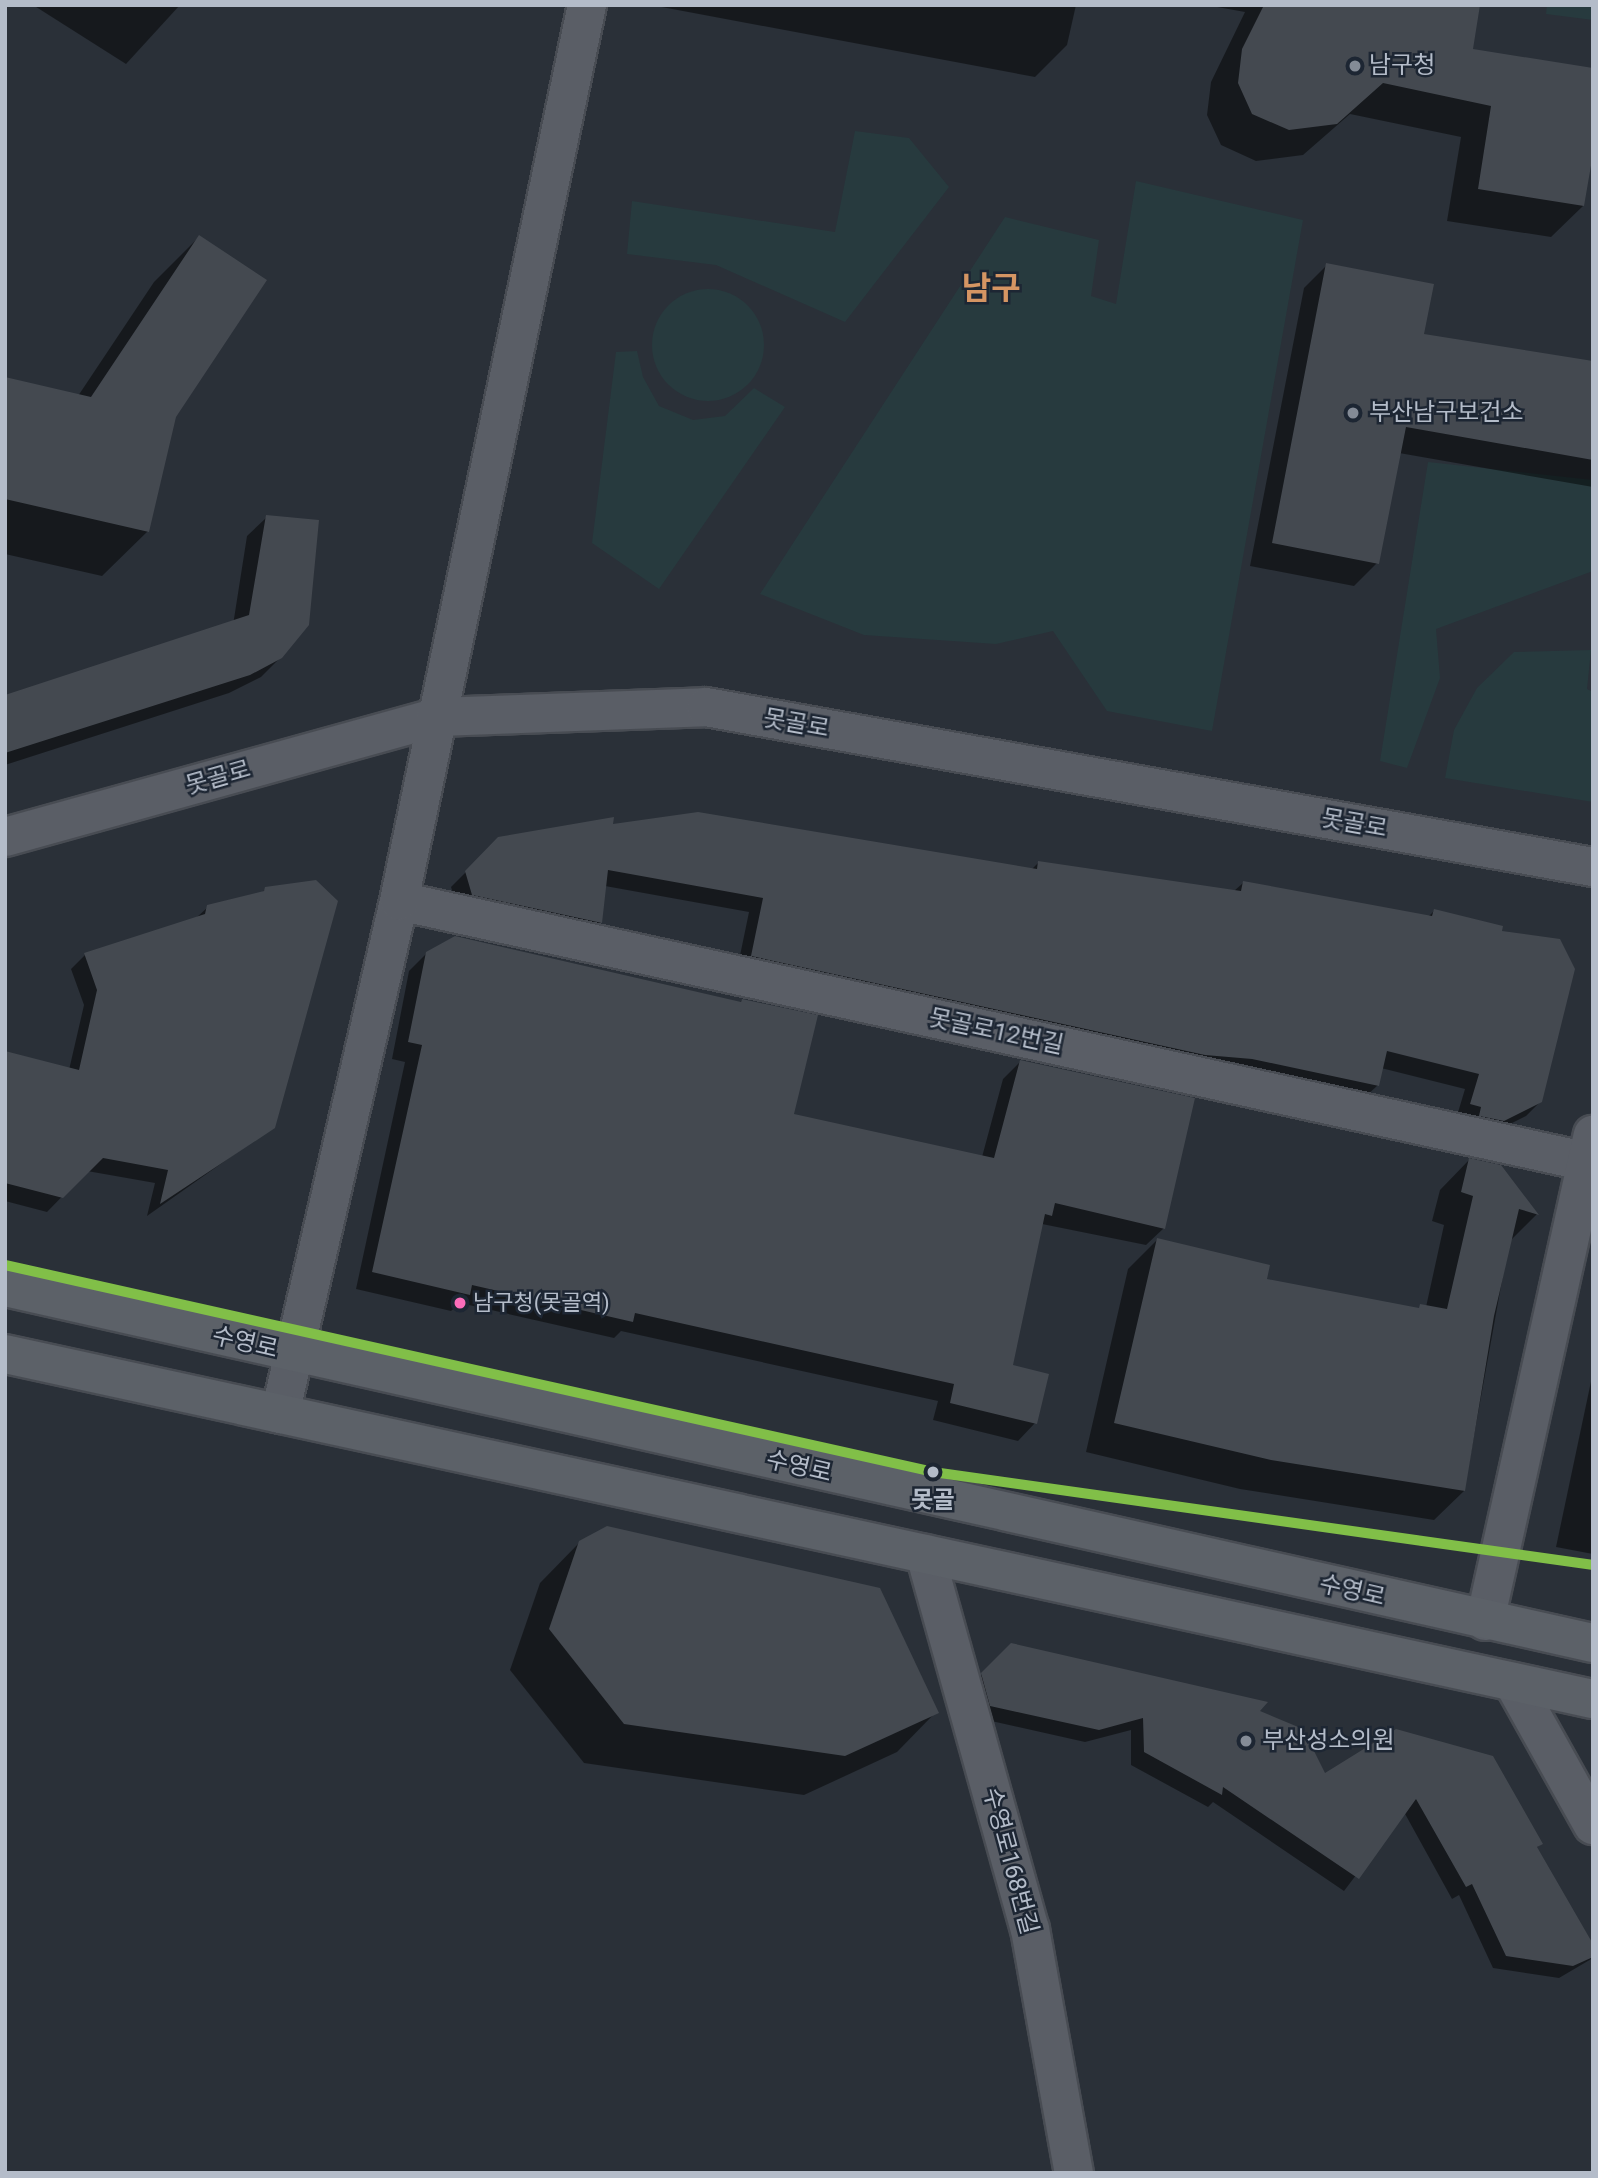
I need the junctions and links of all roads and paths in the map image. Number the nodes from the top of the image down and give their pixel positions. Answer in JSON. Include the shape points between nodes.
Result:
{"nodes":[{"id":1,"x":587,"y":5,"type":"edge"},
{"id":2,"x":437,"y":717,"type":"junction"},
{"id":3,"x":5,"y":837,"type":"edge"},
{"id":4,"x":1593,"y":867,"type":"edge"},
{"id":5,"x":398,"y":901,"type":"junction"},
{"id":6,"x":1591,"y":1153,"type":"edge"},
{"id":7,"x":5,"y":1287,"type":"edge"},
{"id":8,"x":5,"y":1354,"type":"edge"},
{"id":9,"x":294,"y":1354,"type":"junction"},
{"id":10,"x":280,"y":1414,"type":"junction"},
{"id":11,"x":925,"y":1554,"type":"junction"},
{"id":12,"x":1485,"y":1621,"type":"junction"},
{"id":13,"x":1593,"y":1643,"type":"edge"},
{"id":14,"x":1513,"y":1682,"type":"junction"},
{"id":15,"x":1593,"y":1699,"type":"edge"},
{"id":16,"x":1593,"y":1825,"type":"edge"},
{"id":17,"x":1074,"y":2173,"type":"edge"}],
"edges":[{"from":1,"to":2,"type":"street"},
{"from":2,"to":3,"type":"street","name":"못골로"},
{"from":2,"to":4,"type":"street","name":"못골로","via":[[706,707]]},
{"from":2,"to":5,"type":"street"},
{"from":5,"to":6,"type":"street","name":"못골로12번길"},
{"from":5,"to":9,"type":"street"},
{"from":6,"to":12,"type":"street"},
{"from":7,"to":9,"type":"main road","name":"수영로"},
{"from":8,"to":10,"type":"main road"},
{"from":9,"to":10,"type":"street"},
{"from":9,"to":12,"type":"main road","name":"수영로"},
{"from":10,"to":11,"type":"main road"},
{"from":11,"to":14,"type":"main road"},
{"from":11,"to":17,"type":"street","name":"수영로168번길","via":[[1030,1929]]},
{"from":12,"to":13,"type":"main road","name":"수영로"},
{"from":14,"to":15,"type":"main road"},
{"from":14,"to":16,"type":"street"}]}
